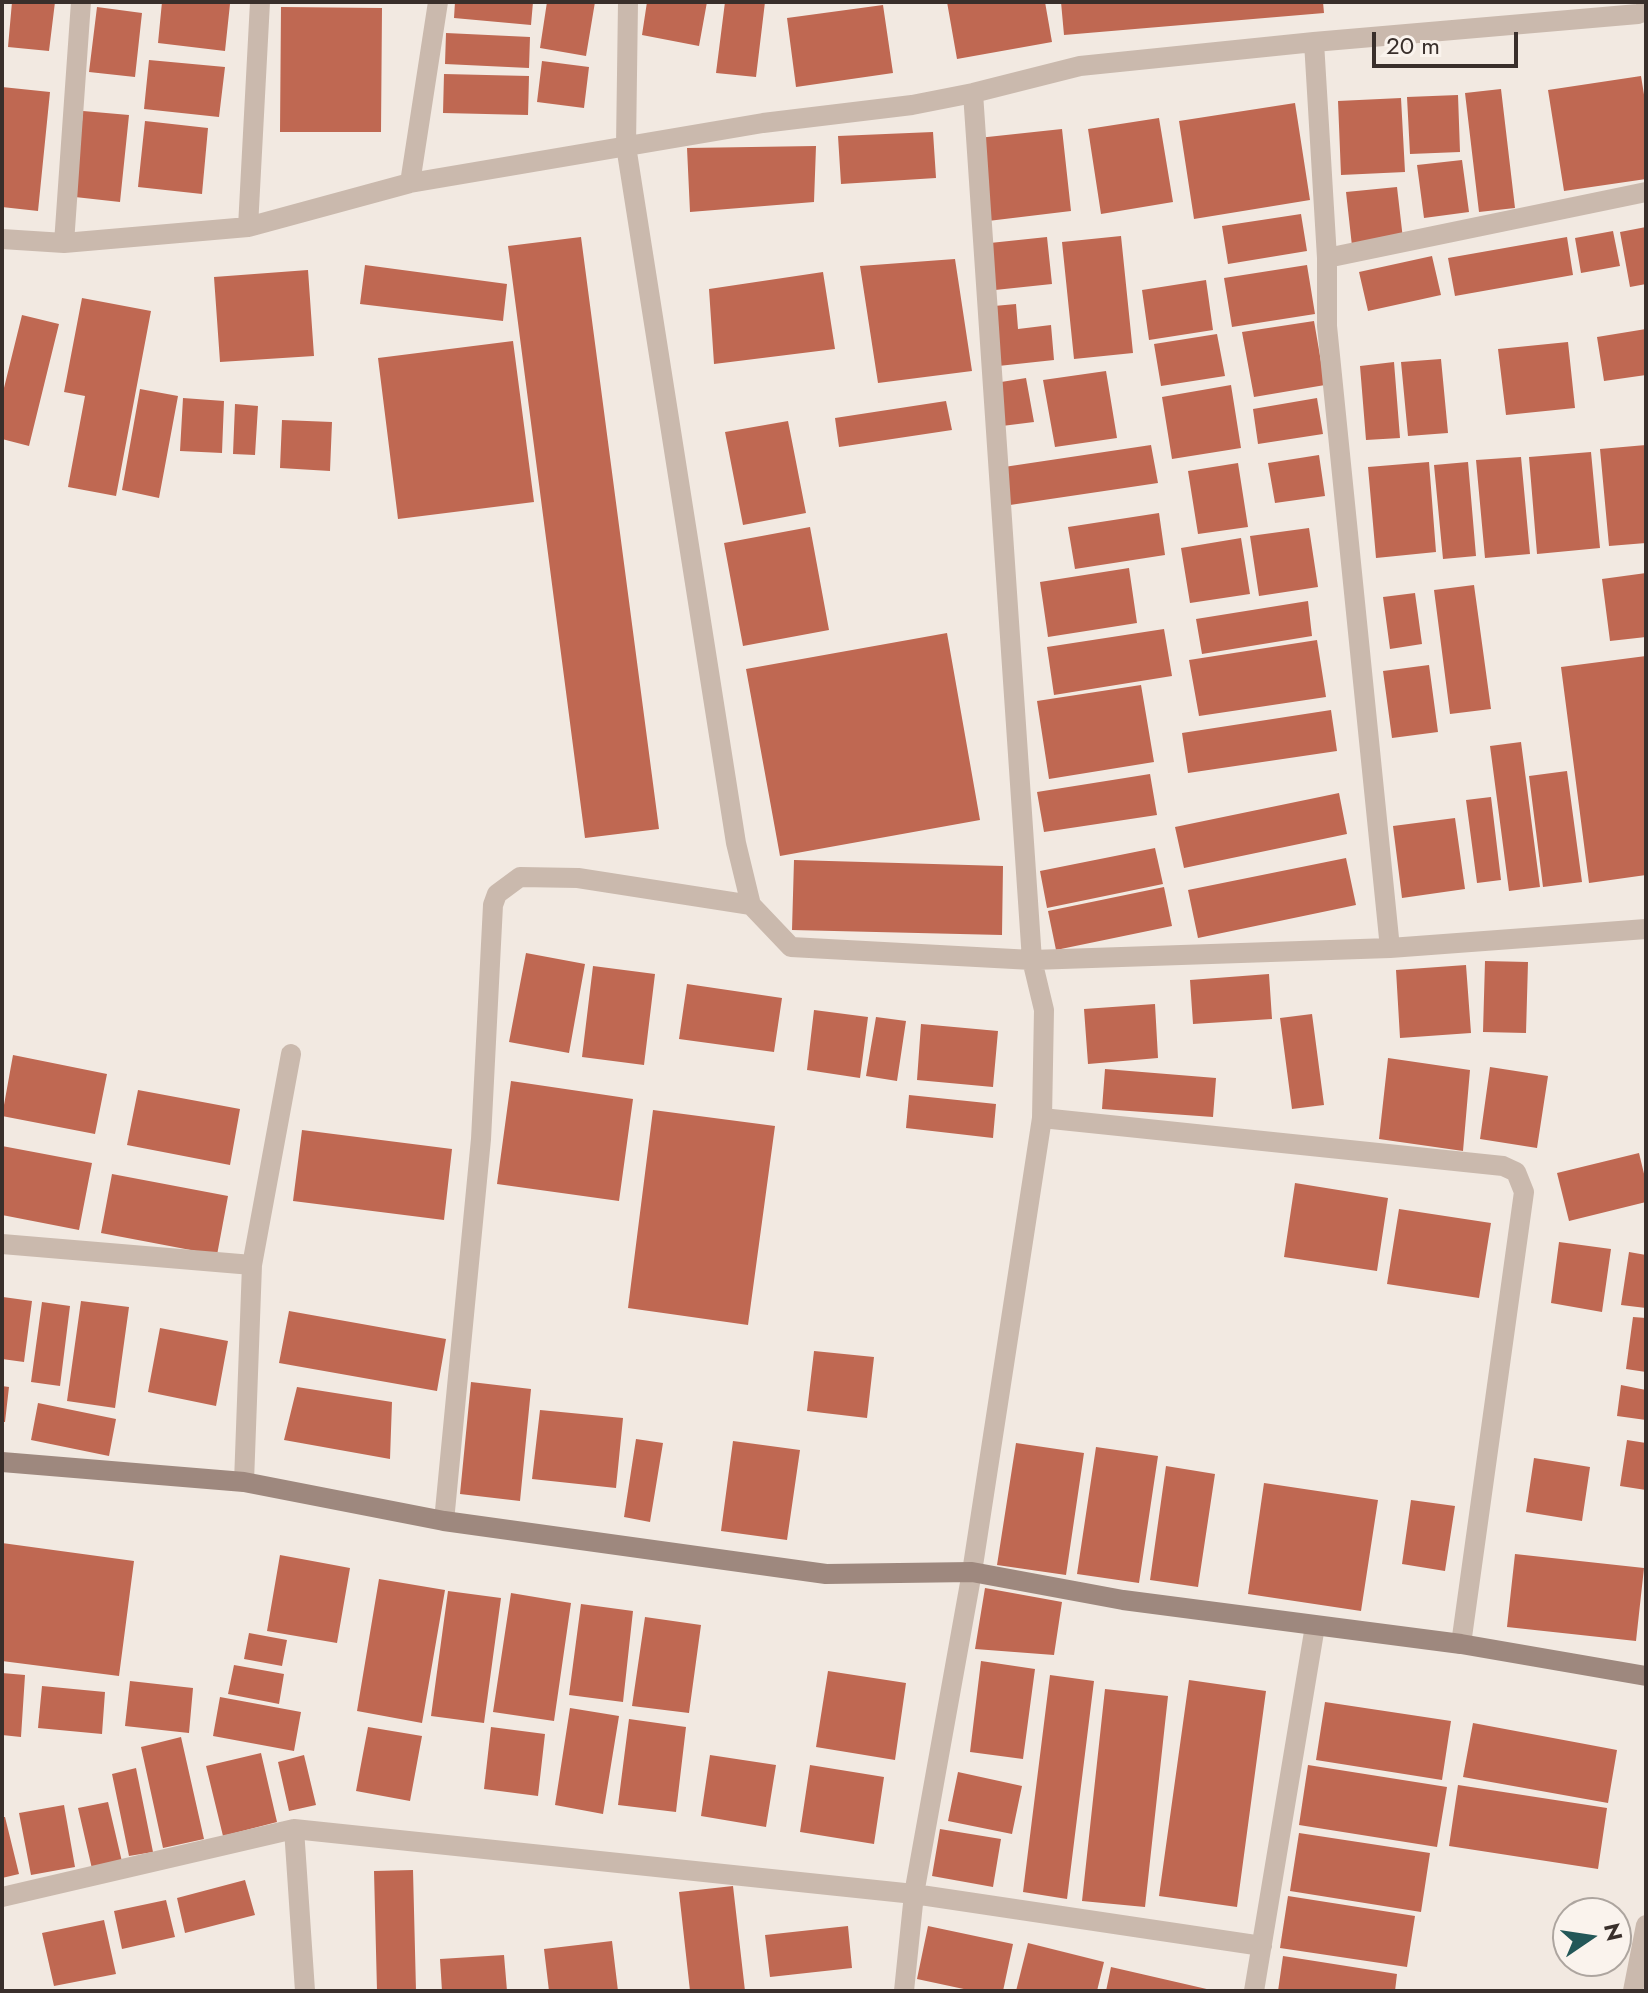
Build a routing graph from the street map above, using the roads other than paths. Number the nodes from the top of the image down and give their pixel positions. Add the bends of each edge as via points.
1 (81, 2) edge
2 (260, 2) edge
3 (438, 2) edge
4 (628, 2) edge
5 (1646, 11) edge
6 (1314, 42) junction
7 (973, 93) junction
8 (626, 146) junction
9 (410, 183) junction
10 (1646, 192) edge
11 (248, 227) junction
12 (2, 239) edge
13 (64, 243) junction
14 (1327, 258) junction
15 (751, 905) junction
16 (1646, 929) edge
17 (1390, 948) junction
18 (1032, 960) junction
19 (291, 1054) dead end
20 (1042, 1118) junction
21 (2, 1244) edge
22 (252, 1265) junction
23 (2, 1462) edge
24 (244, 1482) junction
25 (444, 1521) junction
26 (972, 1572) junction
27 (1315, 1626) junction
28 (1461, 1644) junction
29 (1646, 1676) edge
30 (294, 1829) junction
31 (914, 1894) junction
32 (2, 1897) edge
33 (1646, 1925) edge
34 (1262, 1946) junction
35 (305, 1991) edge
36 (904, 1991) edge
37 (1254, 1991) edge
38 (1633, 1991) edge

1 - 13 street
2 - 11 street
3 - 9 street
4 - 8 street
5 - 6 street
6 - 7 street via 1080,66
6 - 14 street
7 - 8 street
7 - 18 street
8 - 9 street
8 - 15 street via 736,843
9 - 11 street
10 - 14 street
11 - 13 street
12 - 13 street
14 - 17 street via 1327,326
15 - 18 street via 791,947
15 - 25 street via 578,878 520,877 497,894 481,1139
16 - 17 street
17 - 18 street
18 - 20 street via 1044,1010
19 - 22 street
20 - 26 street
20 - 28 street via 1503,1166 1516,1172 1524,1192
21 - 22 street
22 - 24 street
23 - 24 street
24 - 25 street
25 - 26 street via 826,1574
26 - 27 street via 1123,1600
26 - 31 street
27 - 28 street
27 - 34 street
28 - 29 street
30 - 31 street
30 - 32 street
30 - 35 street
31 - 34 street
31 - 36 street
33 - 38 street
34 - 37 street

